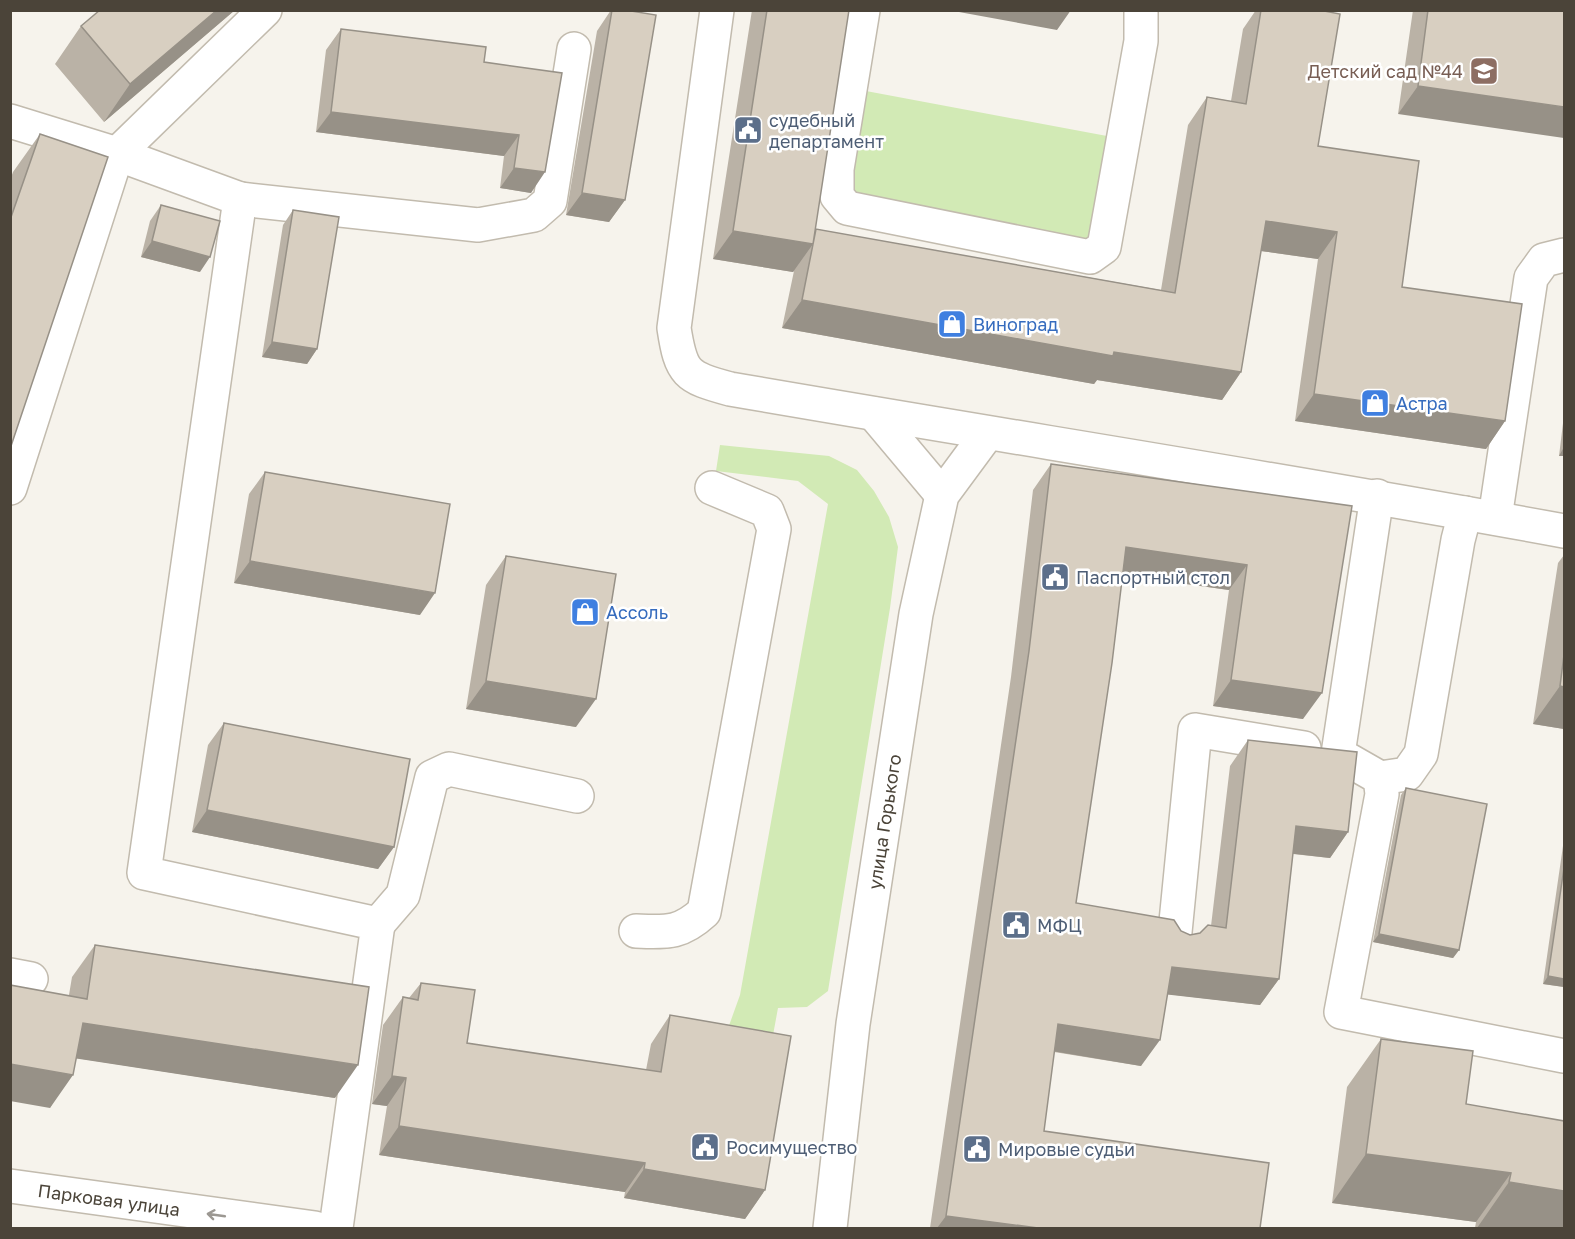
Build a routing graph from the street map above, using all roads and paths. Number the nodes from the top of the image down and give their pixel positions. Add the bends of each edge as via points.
1 (265, 10) edge
2 (717, 10) edge
3 (863, 10) edge
4 (1141, 10) edge
5 (574, 49) dead end
6 (10, 122) edge
7 (117, 154) junction
8 (240, 199) junction
9 (1564, 255) edge
10 (874, 414) junction
11 (987, 434) junction
12 (10, 488) edge
13 (712, 488) dead end
14 (942, 495) junction
15 (1377, 496) junction
16 (1480, 516) junction
17 (1564, 531) edge
18 (1338, 754) junction
19 (1380, 778) junction
20 (577, 796) dead end
21 (378, 924) junction
22 (636, 931) dead end
23 (1174, 942) edge
24 (1564, 1056) edge
25 (10, 1186) edge
26 (315, 1228) edge
27 (336, 1228) edge
28 (830, 1228) edge

1 - 7 street
2 - 10 street via 676,299 674,328 679,361 697,380
3 - 4 street via 837,169 837,196 847,208 1090,257 1104,247 1141,41
5 - 8 street via 550,201 534,215 478,225
6 - 7 street
7 - 8 street
7 - 12 street
8 - 21 street via 144,873
9 - 16 street via 1544,260 1531,278
10 - 11 street
10 - 14 street
11 - 14 street, улица Горького
11 - 15 street
13 - 22 street via 767,511 774,529 704,912 688,927 670,932
14 - 28 street, улица Горького via 916,614 853,1024
15 - 16 street
15 - 18 street
16 - 17 street
16 - 19 street via 1458,540 1421,754 1407,774
18 - 19 street
18 - 23 street via 1195,730
19 - 24 street via 1382,794 1341,1012
20 - 21 street via 449,769 432,777 403,895
21 - 27 street
26 -> 25 street, Парковая улица

